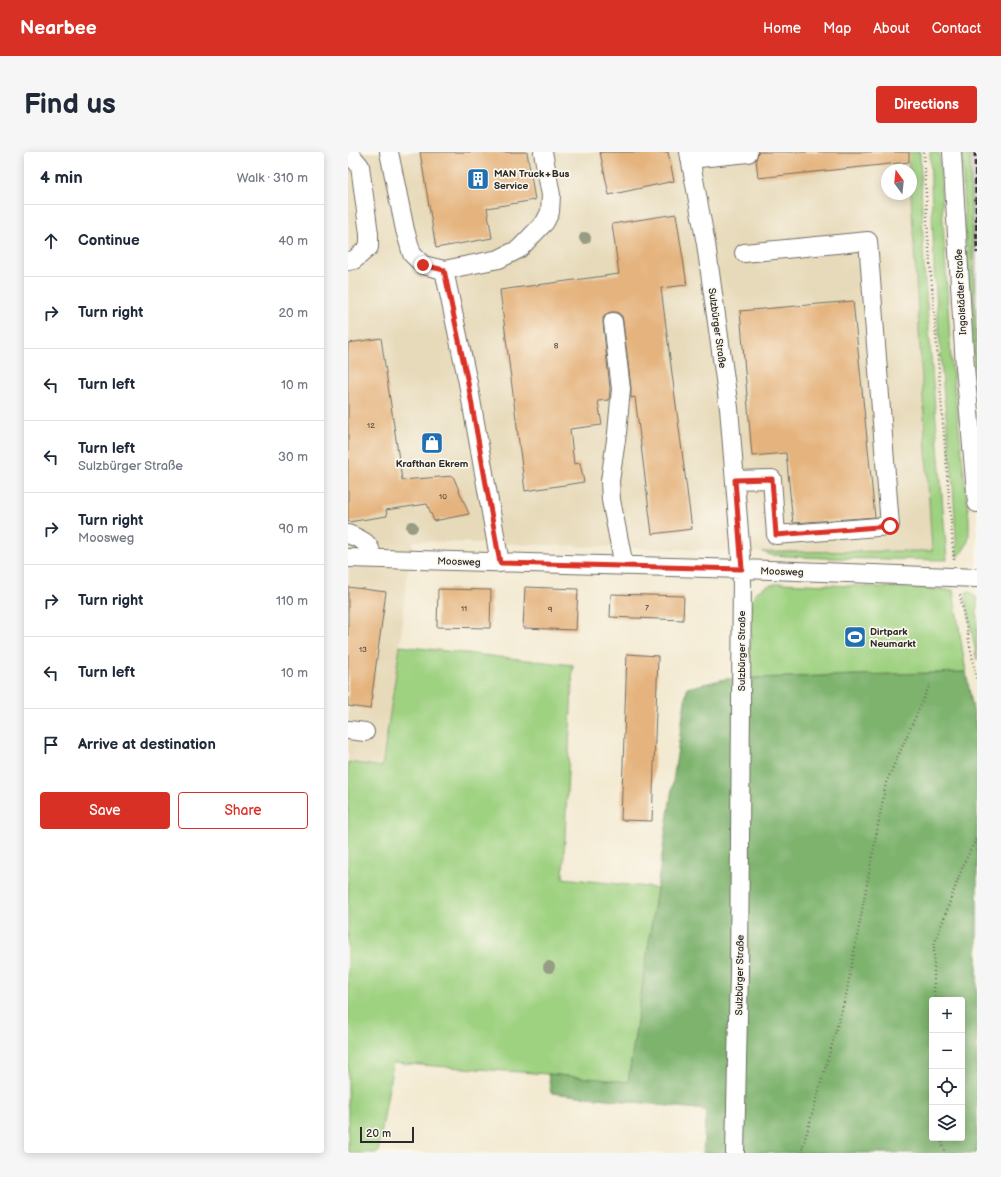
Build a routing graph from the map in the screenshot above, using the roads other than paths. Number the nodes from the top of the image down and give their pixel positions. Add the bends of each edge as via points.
1 (389, 152) edge
2 (543, 152) edge
3 (748, 152) edge
4 (952, 152) edge
5 (348, 154) edge
6 (690, 155) edge
7 (744, 253) dead end
8 (348, 261) edge
9 (444, 270) junction
10 (613, 322) dead end
11 (735, 480) junction
12 (977, 503) edge
13 (348, 534) edge
14 (348, 558) edge
15 (372, 558) junction
16 (500, 563) junction
17 (624, 566) junction
18 (742, 569) junction
19 (977, 578) edge
20 (735, 1153) edge

1 - 9 street via 412,254 423,265
2 - 9 street via 551,196 550,212 545,222 519,249 499,259
3 - 6 street
4 - 12 street, Ingolstädter Straße via 963,344
5 - 8 street via 360,166 369,247 354,260
6 - 11 street, Sulzbürger Straße via 716,310 729,408
7 - 11 street via 868,241 890,526 776,535 772,479
9 - 16 street via 468,383
10 - 17 street via 621,389 610,481 611,500
11 - 18 street, Sulzbürger Straße
13 - 15 street via 369,546
14 - 15 street, Moosweg
15 - 16 street, Moosweg
16 - 17 street, Moosweg
17 - 18 street, Moosweg
18 - 19 street, Moosweg
18 - 20 street, Sulzbürger Straße

